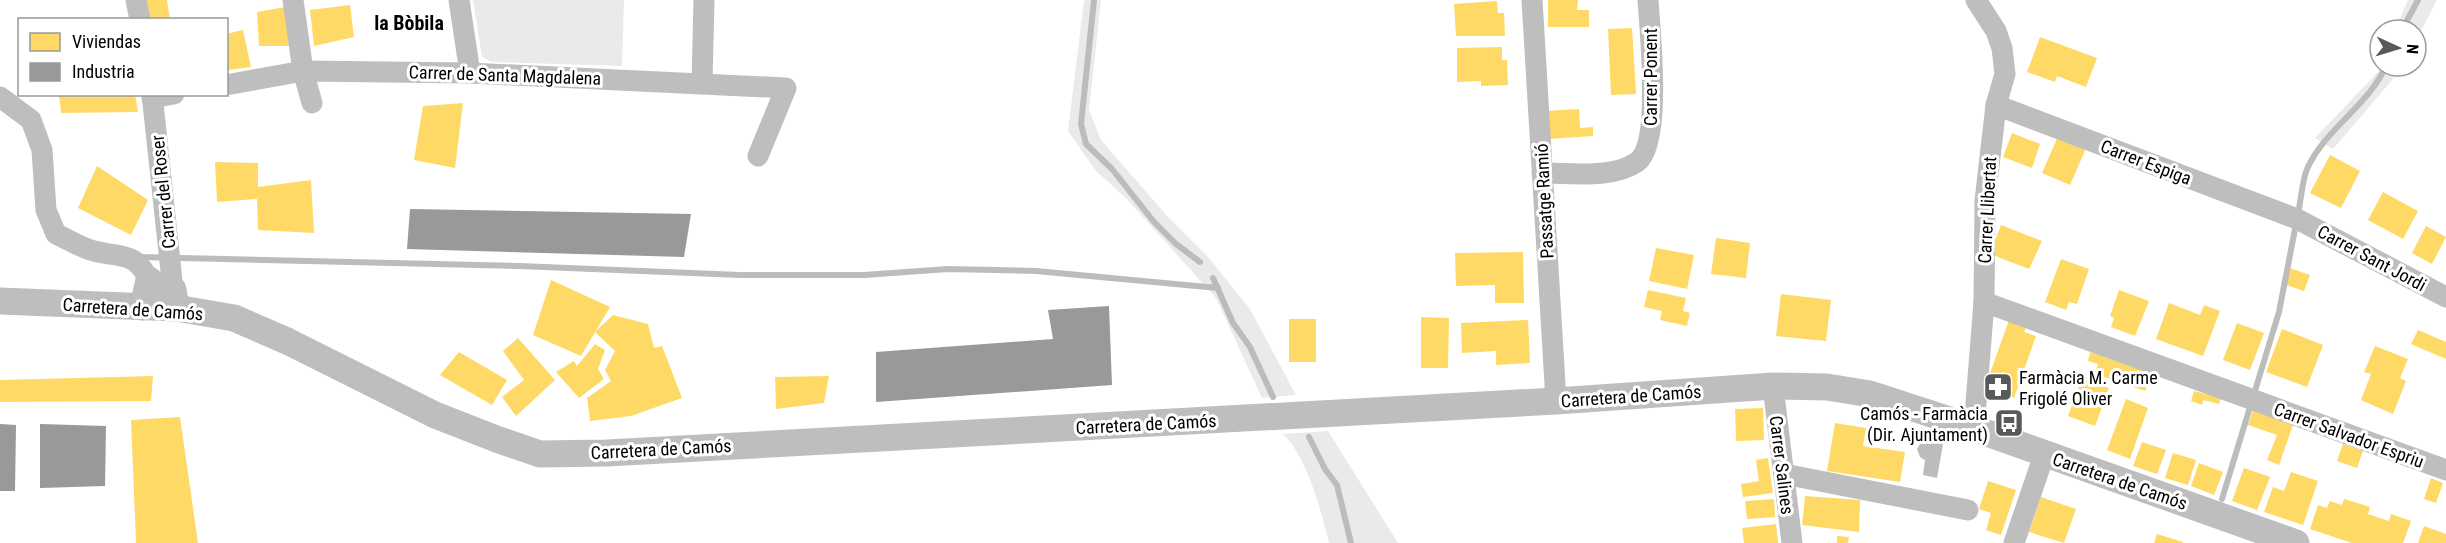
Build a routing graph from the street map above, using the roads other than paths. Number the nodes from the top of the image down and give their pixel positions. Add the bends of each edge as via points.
1 (136, 0) edge
2 (293, 0) edge
3 (459, 0) edge
4 (704, 0) edge
5 (1532, 0) edge
6 (1648, 0) edge
7 (1976, 0) edge
8 (140, 18) edge
9 (303, 71) junction
10 (470, 72) junction
11 (702, 83) junction
12 (228, 85) edge
13 (152, 96) edge
14 (0, 98) edge
15 (312, 103) dead end
16 (1995, 105) junction
17 (758, 156) dead end
18 (1542, 173) junction
19 (2297, 219) joint
20 (167, 290) junction
21 (2446, 297) edge
22 (0, 301) edge
23 (1983, 302) junction
24 (1773, 386) junction
25 (1556, 401) junction
26 (1974, 428) junction
27 (2044, 455) junction
28 (2446, 470) edge
29 (1784, 474) junction
30 (1968, 510) dead end
31 (2233, 532) edge
32 (1792, 543) edge
33 (2014, 543) edge
34 (2296, 543) edge

1 - 8 street
2 - 9 street
3 - 10 street
4 - 11 street
5 - 18 street, Passatge Ramió
6 - 18 street, Carrer Ponent via 1653,115 1649,142 1640,161 1603,172
7 - 16 street, Carrer Llibertat via 2002,48 2005,75
9 - 10 street, Carrer de Santa Magdalena
9 - 12 street, Carrer de Santa Magdalena
9 - 15 street
10 - 11 street, Carrer de Santa Magdalena
11 - 17 street, Carrer de Santa Magdalena via 786,88
13 - 20 street, Carrer del Roser via 169,250
14 - 20 street via 31,120 42,150 46,210 56,234 92,251 129,257
16 - 19 street, Carrer Espiga
16 - 23 street, Carrer Llibertat via 1985,201
18 - 25 street, Passatge Ramió
19 - 21 street, Carrer Sant Jordi
20 - 22 street, Carretera de Camós via 143,307
20 - 25 street, Carretera de Camós via 287,341 435,415 540,454
23 - 26 street, Carrer Llibertat
23 - 28 street, Carrer Salvador Espriu
24 - 25 street, Carretera de Camós
24 - 26 street, Carretera de Camós via 1827,387 1870,394
24 - 29 street, Carrer Salines
26 - 27 street, Carretera de Camós
27 - 31 street, Carretera de Camós
27 - 33 street
29 - 30 street
29 - 32 street, Carrer Salines
31 - 34 street, Carretera de Camós

